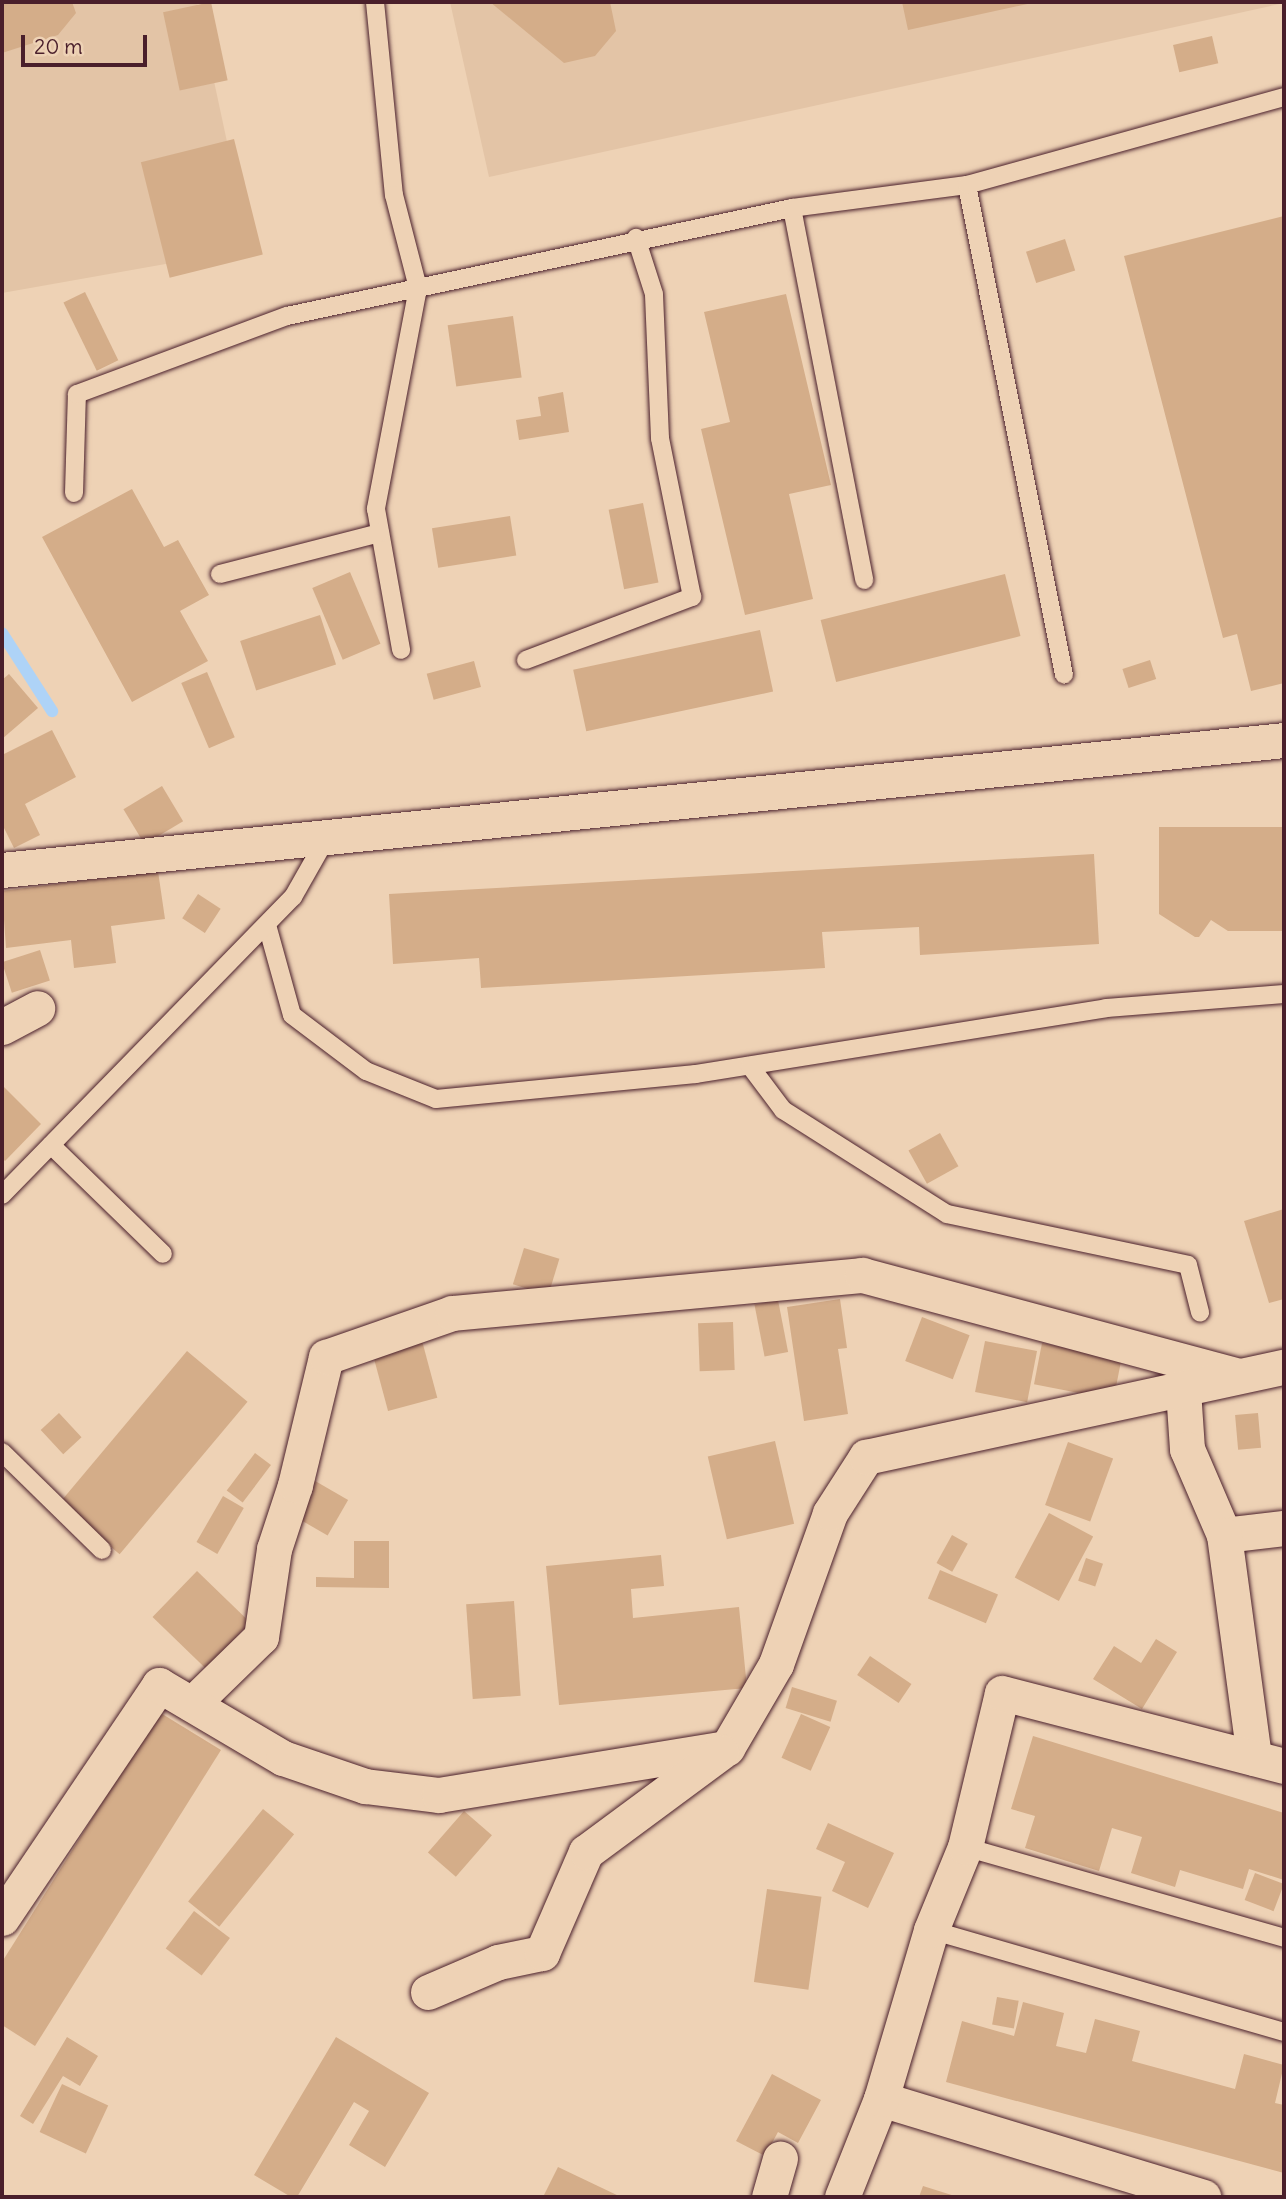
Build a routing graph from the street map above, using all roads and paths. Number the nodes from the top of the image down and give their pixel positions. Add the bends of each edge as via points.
1 (375, 2) edge
2 (1284, 97) edge
3 (967, 185) junction
4 (792, 208) junction
5 (636, 238) junction
6 (418, 288) junction
7 (74, 493) dead end
8 (380, 533) junction
9 (220, 573) dead end
10 (864, 580) dead end
11 (401, 650) dead end
12 (526, 660) dead end
13 (1064, 674) dead end
14 (1284, 740) edge
15 (326, 839) junction
16 (2, 870) edge
17 (267, 925) junction
18 (1284, 994) edge
19 (37, 1008) dead end
20 (2, 1027) edge
21 (750, 1066) junction
22 (51, 1145) junction
23 (2, 1195) edge
24 (163, 1254) dead end
25 (1200, 1312) dead end
26 (1284, 1367) edge
27 (1243, 1377) junction
28 (1183, 1390) junction
29 (2, 1452) edge
30 (1284, 1528) edge
31 (1224, 1535) junction
32 (102, 1550) dead end
33 (192, 1704) junction
34 (727, 1748) junction
35 (1269, 1762) edge
36 (965, 1847) junction
37 (2, 1918) edge
38 (931, 1930) junction
39 (1284, 1938) edge
40 (428, 1992) dead end
41 (1284, 2032) edge
42 (881, 2099) junction
43 (780, 2159) dead end
44 (769, 2197) edge
45 (842, 2197) edge
46 (1203, 2197) edge

1 - 6 lane via 394,195
2 - 3 lane
3 - 4 lane
3 - 13 lane
4 - 5 lane
4 - 10 lane
5 - 6 lane
5 - 12 lane via 654,293 660,438 692,597
6 - 7 lane via 287,316 77,394
6 - 8 lane via 376,509
8 - 9 lane
8 - 11 lane
14 - 15 street
15 - 16 street
15 - 17 lane via 293,897
17 - 21 lane via 292,1015 366,1071 436,1099
17 - 22 lane
18 - 21 lane via 1106,1008
19 - 20 street
21 - 25 lane via 783,1110 947,1214 1188,1265
22 - 23 lane
22 - 24 lane
26 - 27 street
27 - 28 street
27 - 33 street via 862,1275 452,1313 326,1357 295,1485 274,1549 261,1637
28 - 31 street via 1187,1448
28 - 34 street via 866,1457 830,1513 776,1664
29 - 32 lane
30 - 31 street
31 - 35 street
33 - 34 street via 283,1758 365,1786 439,1795
33 - 37 street via 159,1685
34 - 40 street via 586,1852 542,1953 498,1962
35 - 36 street via 1002,1693
36 - 38 street
36 - 39 lane
38 - 41 lane
38 - 42 street
42 - 45 street
42 - 46 street
43 - 44 street

